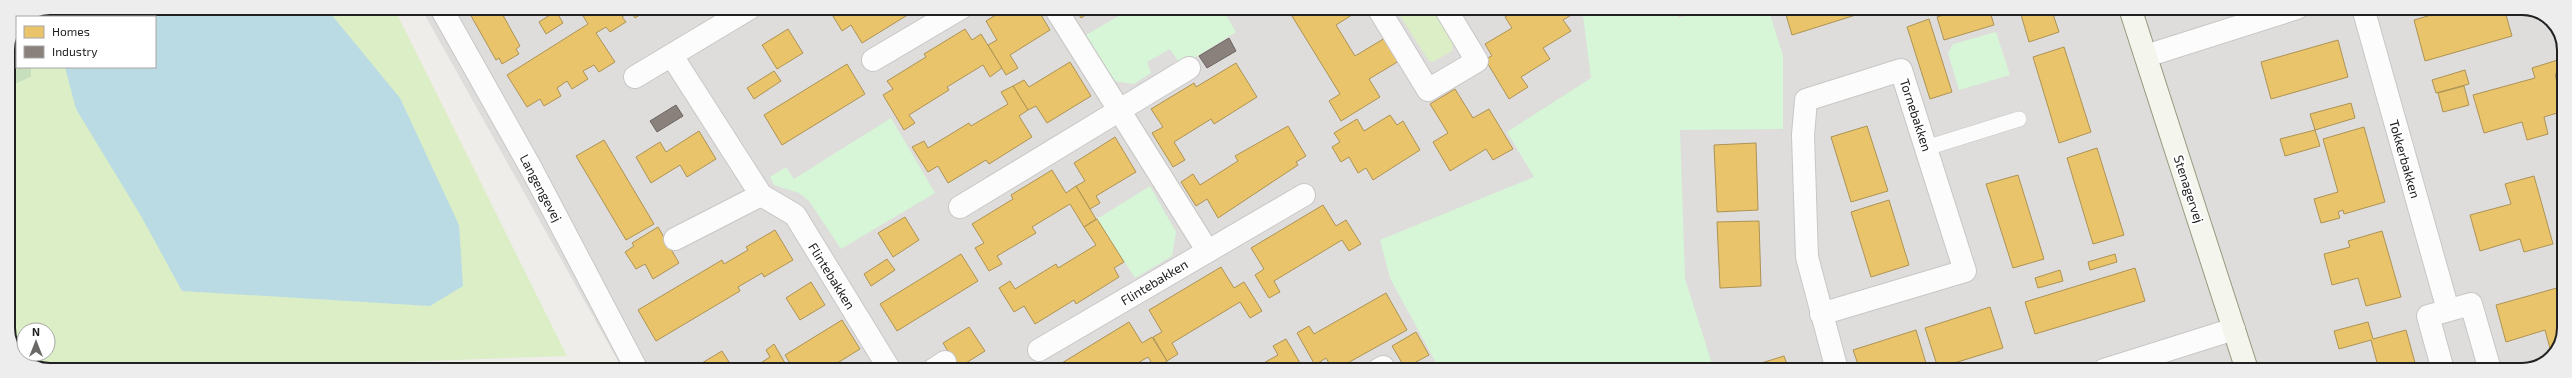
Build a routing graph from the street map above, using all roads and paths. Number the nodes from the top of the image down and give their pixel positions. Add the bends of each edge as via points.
1 (445, 15) edge
2 (739, 15) edge
3 (948, 15) edge
4 (1059, 15) edge
5 (1382, 15) edge
6 (1449, 15) edge
7 (2132, 15) edge
8 (2276, 15) edge
9 (2365, 15) edge
10 (672, 56) junction
11 (2146, 56) junction
12 (873, 60) dead end
13 (1189, 68) dead end
14 (635, 77) dead end
15 (1120, 111) junction
16 (2019, 119) dead end
17 (1926, 148) junction
18 (761, 195) junction
19 (1304, 195) dead end
20 (960, 207) dead end
21 (676, 239) dead end
22 (1207, 250) junction
23 (2448, 310) junction
24 (1821, 314) junction
25 (2234, 329) junction
26 (1039, 350) dead end
27 (633, 363) edge
28 (886, 363) edge
29 (1835, 363) edge
30 (2126, 363) edge
31 (2245, 363) edge
32 (2441, 363) edge
33 (2488, 363) edge

1 - 27 street, Langengevej via 532,170
2 - 10 street
3 - 12 street
4 - 15 street
5 - 6 street via 1428,90 1477,61
7 - 11 street, Stenagervej
8 - 11 street
9 - 23 street, Tokkerbakken
10 - 14 street
10 - 18 street, Flintebakken
11 - 25 street, Stenagervej
13 - 15 street
15 - 20 street
15 - 22 street
16 - 17 lane
17 - 24 street, Tornebakken via 1965,271
17 - 24 street, Tornebakken via 1902,70 1806,100 1803,135 1807,257
18 - 21 street
18 - 28 street, Flintebakken via 795,215
19 - 22 street, Flintebakken
22 - 26 street, Flintebakken
23 - 32 street via 2428,316
23 - 33 street via 2471,304
24 - 29 street, Tornebakken
25 - 30 street
25 - 31 street, Stenagervej

